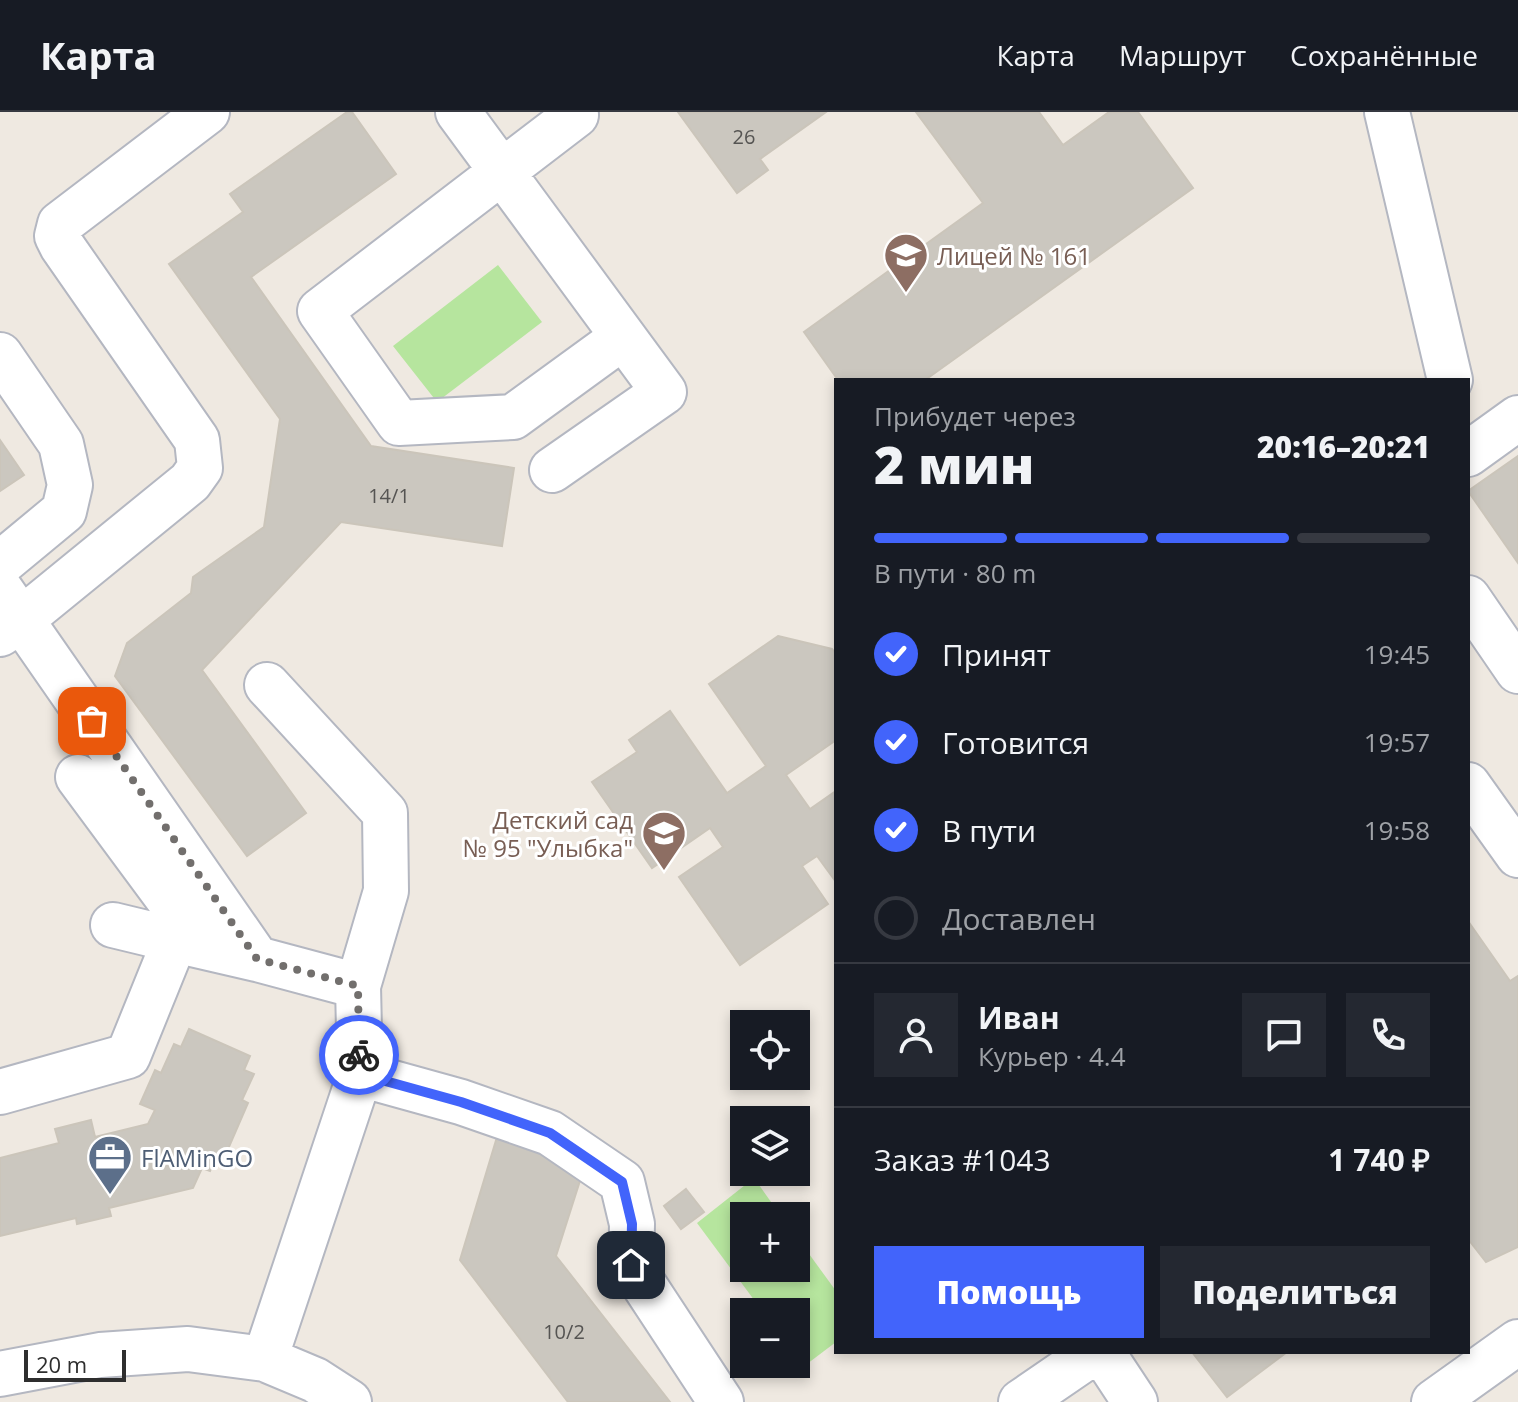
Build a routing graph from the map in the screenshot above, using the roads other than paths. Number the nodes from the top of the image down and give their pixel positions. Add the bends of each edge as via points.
1 (207, 112) edge
2 (458, 112) edge
3 (1387, 112) edge
4 (576, 115) dead end
5 (503, 170) junction
6 (623, 337) junction
7 (0, 355) edge
8 (1450, 378) edge
9 (1518, 418) edge
10 (1470, 453) edge
11 (552, 470) dead end
12 (0, 564) edge
13 (1470, 601) edge
14 (7, 614) edge
15 (1518, 671) edge
16 (267, 685) dead end
17 (78, 777) dead end
18 (1470, 788) edge
19 (1518, 855) edge
20 (113, 925) dead end
21 (175, 940) junction
22 (244, 942) junction
23 (358, 986) junction
24 (360, 1074) junction
25 (0, 1092) edge
26 (1518, 1342) edge
27 (1091, 1354) edge
28 (1103, 1354) edge
29 (265, 1359) junction
30 (0, 1374) edge
31 (349, 1402) edge
32 (721, 1402) edge
33 (1021, 1402) edge
34 (1135, 1402) edge
35 (1434, 1402) edge

1 - 14 street via 60,224 57,236 197,440 200,468 190,482
2 - 5 street
3 - 8 street
4 - 5 street
5 - 6 street
5 - 6 street via 320,311 399,423 513,417
6 - 11 street via 664,392
7 - 12 street via 61,444 70,485 64,511
9 - 10 street
13 - 15 street
14 - 22 street
16 - 23 street via 385,813 386,891
17 - 22 street via 169,900
18 - 19 street
20 - 21 street
21 - 22 street
21 - 25 street via 128,1056
22 - 23 street
23 - 24 street
24 - 29 street
24 - 32 street via 550,1133 622,1182 632,1224 631,1265
26 - 35 street
27 - 33 street
28 - 34 street
29 - 30 street via 188,1349 100,1355
29 - 31 street via 315,1380

